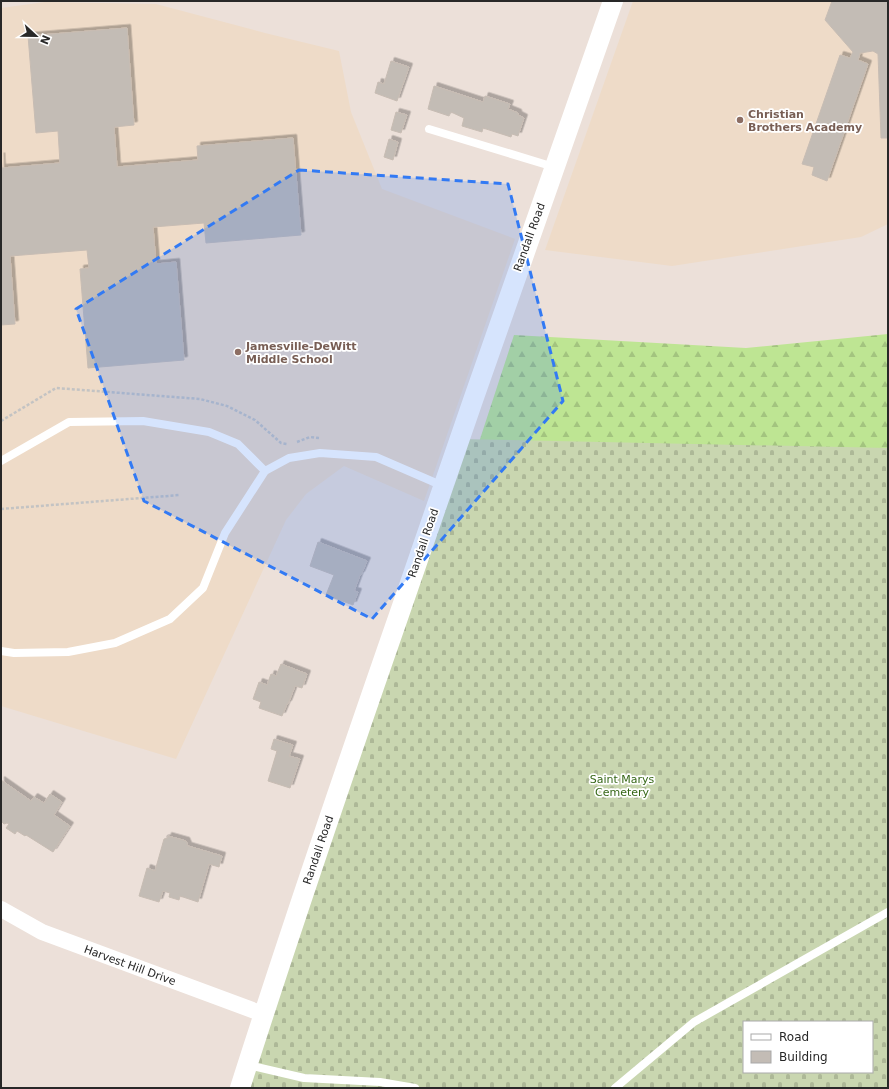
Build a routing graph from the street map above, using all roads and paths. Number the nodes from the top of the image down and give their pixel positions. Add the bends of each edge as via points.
1 (613, 1) edge
2 (429, 129) dead end
3 (554, 168) junction
4 (1, 421) edge
5 (324, 439) dead end
6 (1, 461) edge
7 (265, 471) junction
8 (443, 486) junction
9 (180, 495) dead end
10 (1, 509) edge
11 (1, 651) edge
12 (1, 908) edge
13 (888, 912) edge
14 (263, 1014) junction
15 (247, 1065) junction
16 (240, 1088) edge
17 (415, 1088) edge
18 (615, 1088) edge

1 - 3 street, Randall Road
2 - 3 lane
3 - 8 street, Randall Road
4 - 5 path via 56,388 200,399 227,406 255,420 281,443 291,444 310,437
6 - 7 lane via 69,422 143,421 209,432 238,444
7 - 8 lane via 289,458 320,453 376,457
7 - 11 lane via 225,533 203,588 170,619 107,645 68,652
8 - 14 street, Randall Road
9 - 10 path
12 - 14 street, Harvest Hill Drive via 42,932
13 - 18 lane via 694,1022
14 - 15 street, Randall Road
15 - 16 street, Randall Road
15 - 17 lane via 304,1078 380,1082

